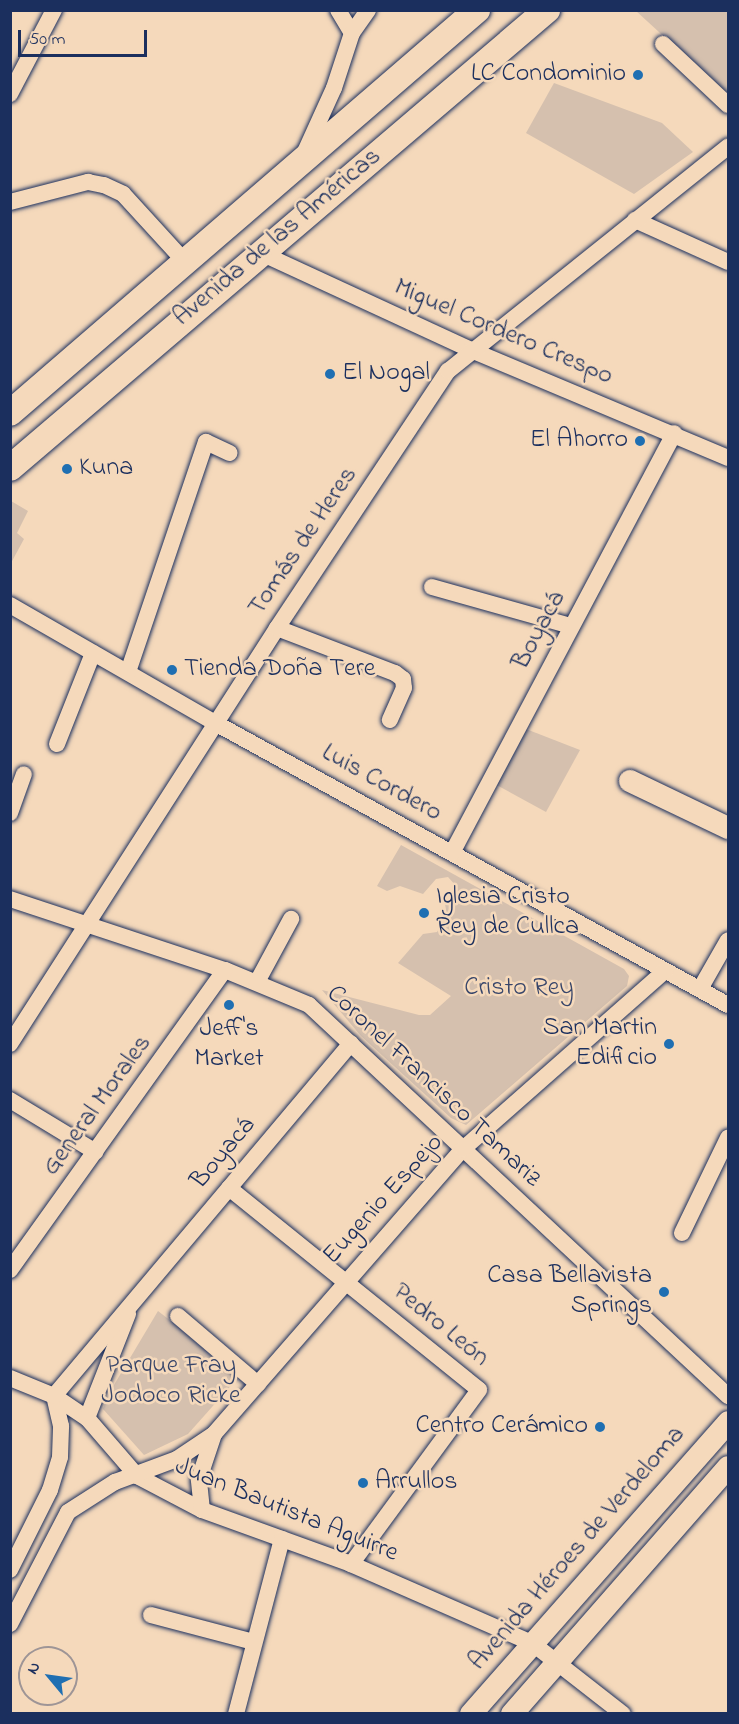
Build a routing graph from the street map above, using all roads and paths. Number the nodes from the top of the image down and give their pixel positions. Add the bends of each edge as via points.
1 (54, 10) edge
2 (338, 10) edge
3 (368, 10) edge
4 (477, 10) edge
5 (547, 10) edge
6 (352, 33) junction
7 (663, 44) dead end
8 (10, 94) edge
9 (729, 105) edge
10 (729, 147) edge
11 (298, 166) junction
12 (10, 202) edge
13 (635, 220) junction
14 (259, 252) junction
15 (185, 262) junction
16 (729, 262) edge
17 (471, 350) junction
18 (10, 413) edge
19 (674, 433) junction
20 (230, 453) dead end
21 (729, 458) edge
22 (10, 468) edge
23 (432, 587) dead end
24 (10, 605) edge
25 (571, 627) junction
26 (277, 628) junction
27 (93, 653) junction
28 (128, 672) junction
29 (390, 720) dead end
30 (217, 724) junction
31 (57, 744) dead end
32 (24, 774) dead end
33 (630, 781) dead end
34 (10, 813) edge
35 (729, 828) edge
36 (452, 853) junction
37 (10, 899) edge
38 (291, 919) dead end
39 (89, 924) junction
40 (729, 940) edge
41 (225, 970) junction
42 (664, 971) junction
43 (257, 982) junction
44 (700, 989) junction
45 (729, 1005) edge
46 (351, 1043) junction
47 (10, 1044) edge
48 (10, 1100) edge
49 (729, 1138) edge
50 (463, 1149) junction
51 (96, 1152) junction
52 (229, 1188) junction
53 (682, 1233) dead end
54 (10, 1270) edge
55 (344, 1282) junction
56 (135, 1297) junction
57 (178, 1316) dead end
58 (10, 1378) edge
59 (258, 1384) junction
60 (54, 1396) junction
61 (729, 1396) edge
62 (87, 1418) junction
63 (729, 1422) edge
64 (214, 1434) junction
65 (729, 1467) edge
66 (136, 1476) junction
67 (202, 1510) junction
68 (282, 1539) junction
69 (351, 1564) junction
70 (10, 1570) edge
71 (151, 1615) dead end
72 (10, 1624) edge
73 (254, 1642) junction
74 (532, 1643) junction
75 (557, 1662) junction
76 (236, 1713) edge
77 (471, 1713) edge
78 (512, 1713) edge
79 (623, 1713) edge

1 - 8 street
2 - 6 street
3 - 6 street
4 - 11 main road, Avenida de las Américas
5 - 14 main road, Avenida de las Américas
6 - 11 street via 320,123
7 - 9 street
10 - 13 street, Tomás de Heres
11 - 15 main road, Avenida de las Américas
12 - 15 street via 88,183 104,185 123,194
13 - 16 street
13 - 17 street, Tomás de Heres
14 - 17 street, Miguel Cordero Crespo
14 - 22 main road, Avenida de las Américas
15 - 18 main road, Avenida de las Américas
17 - 19 street, Miguel Cordero Crespo
17 - 26 street, Tomás de Heres via 448,371
19 - 21 street, Miguel Cordero Crespo
19 - 25 street, Boyacá
20 - 28 street via 206,442
23 - 25 street
24 - 27 street, Luis Cordero
25 - 36 street, Boyacá
26 - 29 street via 395,673 404,688
26 - 30 street, Tomás de Heres
27 - 28 street, Luis Cordero
27 - 31 street
28 - 30 street, Luis Cordero
30 - 36 street, Luis Cordero
30 - 39 street, Tomás de Heres
32 - 34 street
33 - 35 main road
36 - 42 street, Luis Cordero
37 - 39 street, Coronel Francisco Tamariz
38 - 43 street
39 - 41 street, Coronel Francisco Tamariz
39 - 47 street, Tomás de Heres
40 - 44 street
41 - 43 street, Coronel Francisco Tamariz
41 - 51 street, General Morales
42 - 44 street, Luis Cordero
42 - 50 street, Eugenio Espejo
43 - 46 street, Coronel Francisco Tamariz via 309,1005
44 - 45 street, Luis Cordero
46 - 50 street, Coronel Francisco Tamariz
46 - 52 street, Boyacá
48 - 51 street
49 - 53 street
50 - 55 street, Eugenio Espejo
50 - 61 street, Coronel Francisco Tamariz
51 - 54 street, General Morales
52 - 55 street, Pedro León
52 - 56 street, Boyacá
55 - 59 street, Eugenio Espejo
55 - 69 street, Pedro León via 479,1390
56 - 60 street, Boyacá
56 - 62 street, Boyacá
57 - 59 street
58 - 60 street, Juan Bautista Aguirre
59 - 64 street, Eugenio Espejo
60 - 62 street, Juan Bautista Aguirre
60 - 70 street via 61,1426 60,1457 50,1490
62 - 66 street, Juan Bautista Aguirre
63 - 74 main road, Avenida Héroes de Verdeloma
64 - 66 street, Eugenio Espejo via 177,1460
64 - 67 street, Eugenio Espejo via 199,1479
65 - 75 main road
66 - 67 street, Juan Bautista Aguirre
66 - 72 street, Eugenio Espejo via 115,1482 68,1512
67 - 68 street, Juan Bautista Aguirre
68 - 69 street, Juan Bautista Aguirre
68 - 73 street
69 - 74 street, Juan Bautista Aguirre
71 - 73 street
73 - 76 street
74 - 75 street, Juan Bautista Aguirre
74 - 77 main road, Avenida Héroes de Verdeloma
75 - 78 main road
75 - 79 street, Juan Bautista Aguirre

